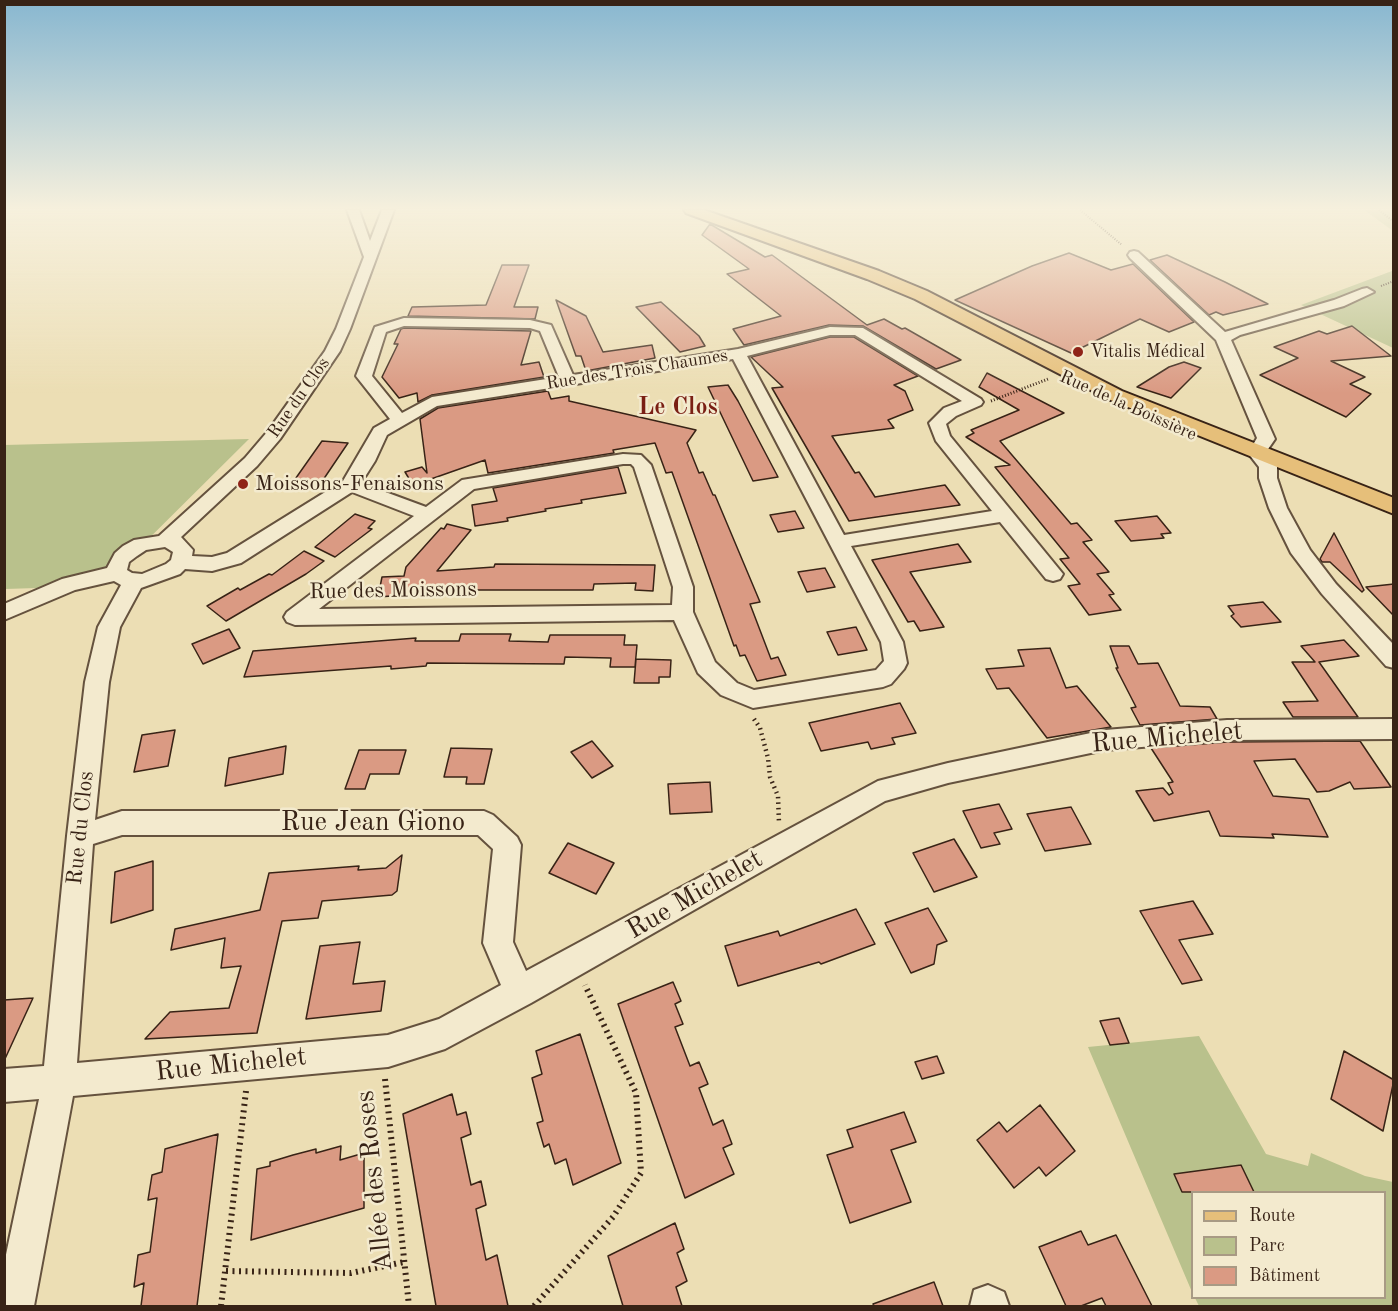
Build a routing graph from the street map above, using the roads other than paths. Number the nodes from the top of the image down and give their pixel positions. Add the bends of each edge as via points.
1 (365, 271) edge
2 (862, 271) edge
3 (1151, 271) edge
4 (1367, 292) dead end
5 (1223, 338) junction
6 (738, 354) junction
7 (568, 381) junction
8 (399, 420) junction
9 (1263, 460) junction
10 (350, 485) junction
11 (1394, 507) edge
12 (1394, 513) edge
13 (428, 515) junction
14 (1005, 515) junction
15 (165, 541) junction
16 (839, 542) junction
17 (180, 562) junction
18 (1053, 574) dead end
19 (126, 577) junction
20 (682, 612) junction
21 (4, 613) edge
22 (1394, 660) edge
23 (1394, 729) edge
24 (80, 836) junction
25 (520, 992) junction
26 (59, 1082) junction
27 (4, 1086) edge
28 (15, 1306) edge

1 - 15 street, Rue du Clos via 339,337 274,435 251,462
2 - 9 main road, Rue de la Boissière via 1084,389
3 - 5 street
4 - 5 street via 1330,308
5 - 9 street via 1266,439 1259,446
6 - 7 street, Rue des Trois Chaumes
6 - 14 street, Rue des Trois Chaumes via 830,331 858,331 975,402 950,412 937,423 942,437
6 - 16 street
7 - 8 street, Rue des Trois Chaumes via 432,402
7 - 8 street via 546,328 530,324 404,322 380,330 364,376
8 - 10 street, Rue des Trois Chaumes via 380,432
9 - 11 main road, Rue de la Boissière
9 - 12 main road, Rue de la Boissière
9 - 22 street via 1278,508 1301,553
10 - 13 street
10 - 17 street, Rue des Trois Chaumes via 234,558 212,564
13 - 20 street, Rue des Moissons via 468,484 635,459 642,465 683,587
13 - 20 street, Rue des Moissons via 295,616
14 - 16 street
14 - 18 street, Rue des Trois Chaumes
15 - 17 street via 174,542 183,550
15 - 19 street, Rue du Clos via 141,545 122,558 117,566
16 - 20 street, Rue des Moissons via 892,642 896,663 884,678 753,699 729,689 706,667
17 - 19 street via 165,574 144,581
19 - 21 street via 69,584
19 - 24 street, Rue du Clos via 109,627 97,682
23 - 25 street, Rue Michelet via 1227,730 1105,740 878,792
24 - 25 street, Rue Jean Giono via 122,823 484,824 507,845 498,943
24 - 26 street, Rue du Clos
25 - 26 street, Rue Michelet via 445,1033 388,1051
26 - 27 street, Rue Michelet
26 - 28 street, Rue du Clos

